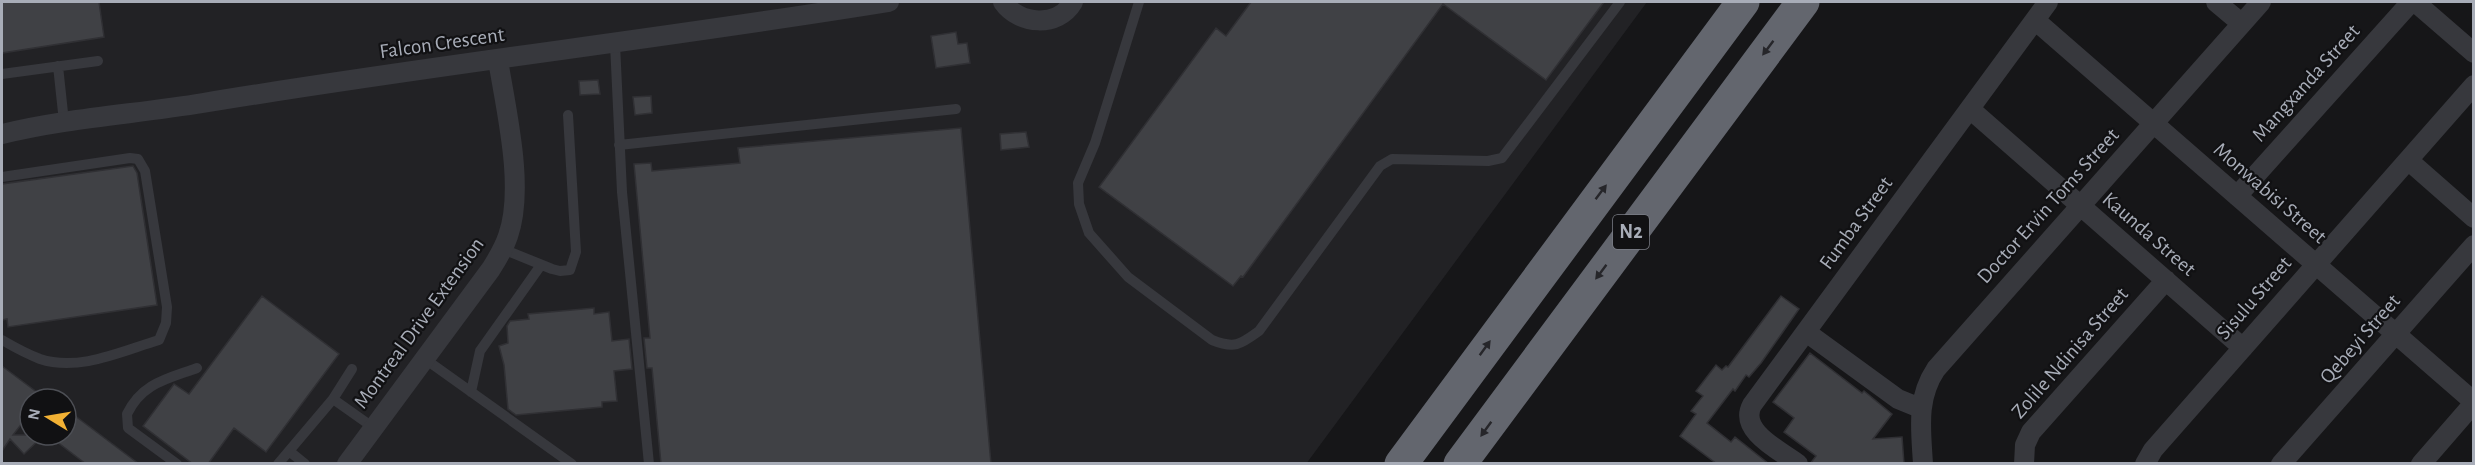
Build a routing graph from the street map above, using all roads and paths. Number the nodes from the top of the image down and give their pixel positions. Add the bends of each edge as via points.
1 (890, 2) edge
2 (1002, 2) edge
3 (1073, 2) edge
4 (1139, 2) edge
5 (1620, 2) edge
6 (1743, 2) edge
7 (1803, 2) edge
8 (2048, 2) edge
9 (2216, 2) edge
10 (2261, 2) edge
11 (2413, 2) edge
12 (2035, 20) junction
13 (2241, 23) junction
14 (615, 44) junction
15 (2474, 53) edge
16 (498, 60) junction
17 (98, 61) dead end
18 (58, 66) junction
19 (2, 74) edge
20 (2474, 86) edge
21 (956, 109) dead end
22 (1970, 109) junction
23 (568, 115) dead end
24 (64, 122) junction
25 (2154, 123) junction
26 (2, 134) edge
27 (619, 145) junction
28 (2408, 160) junction
29 (2, 177) edge
30 (2237, 196) junction
31 (2080, 205) junction
32 (2474, 218) edge
33 (2474, 245) edge
34 (503, 249) junction
35 (541, 265) junction
36 (2316, 265) junction
37 (2166, 280) junction
38 (1806, 332) junction
39 (2396, 334) junction
40 (2, 340) edge
41 (2243, 348) junction
42 (425, 359) junction
43 (197, 368) dead end
44 (352, 369) dead end
45 (471, 392) junction
46 (333, 399) junction
47 (2474, 403) edge
48 (1920, 408) junction
49 (374, 428) junction
50 (289, 451) junction
51 (177, 464) edge
52 (278, 464) edge
53 (305, 464) edge
54 (347, 464) edge
55 (572, 464) edge
56 (649, 464) edge
57 (1401, 464) edge
58 (1460, 464) edge
59 (1798, 464) edge
60 (1923, 464) edge
61 (2024, 464) edge
62 (2145, 464) edge
63 (2281, 464) edge
64 (2421, 464) edge

1 - 14 street, Falcon Crescent
2 - 3 street via 1018,16 1045,20 1059,15
4 - 5 lane via 1095,143 1078,183 1079,204 1089,233 1128,277 1212,340 1227,346 1243,343 1259,331 1380,166 1392,159 1503,158
57 -> 6 highway, N2
7 -> 58 highway, N2
8 - 12 street, Fumba Street
9 - 13 street
10 - 13 street, Doctor Ervin Toms Street
11 - 15 street
11 - 30 street, Mangxanda Street
12 - 22 street, Fumba Street
12 - 25 street, Monwabisi Street
13 - 25 street, Doctor Ervin Toms Street
14 - 16 street, Falcon Crescent
14 - 27 lane
16 - 24 street, Falcon Crescent
16 - 34 street, Montreal Drive Extension via 513,149 514,211
17 - 18 lane
18 - 19 lane
18 - 24 lane
20 - 28 street, Sisulu Street
21 - 27 lane
22 - 31 street, Kaunda Street
22 - 38 street, Fumba Street
23 - 35 lane via 576,252 570,270 565,272
24 - 26 street, Falcon Crescent
25 - 30 street, Monwabisi Street
25 - 31 street, Doctor Ervin Toms Street
27 - 56 lane
28 - 32 street
28 - 36 street, Sisulu Street
29 - 40 lane via 138,159 145,171 167,307 159,340 81,363 40,359
30 - 36 street, Monwabisi Street
31 - 37 street, Kaunda Street
31 - 48 street, Doctor Ervin Toms Street via 1936,369
33 - 39 street, Qebeyi Street
34 - 35 lane
34 - 42 street, Montreal Drive Extension
35 - 45 lane via 480,351
36 - 39 street, Monwabisi Street
36 - 41 street, Sisulu Street
37 - 41 street, Kaunda Street
37 - 61 street, Zolile Ndinisa Street via 2031,432 2025,445
38 - 48 street via 1898,399
38 - 59 street, Fumba Street via 1748,415 1753,429
39 - 47 street, Monwabisi Street
39 - 63 street, Qebeyi Street
41 - 62 street, Sisulu Street via 2152,450
42 - 45 lane
42 - 49 street, Montreal Drive Extension
43 - 51 lane via 142,391 127,414 128,428
44 - 46 lane
45 - 55 lane
46 - 49 lane
46 - 50 lane
47 - 64 street
48 - 60 street, Doctor Ervin Toms Street
49 - 54 street, Montreal Drive Extension
50 - 52 lane
50 - 53 lane

